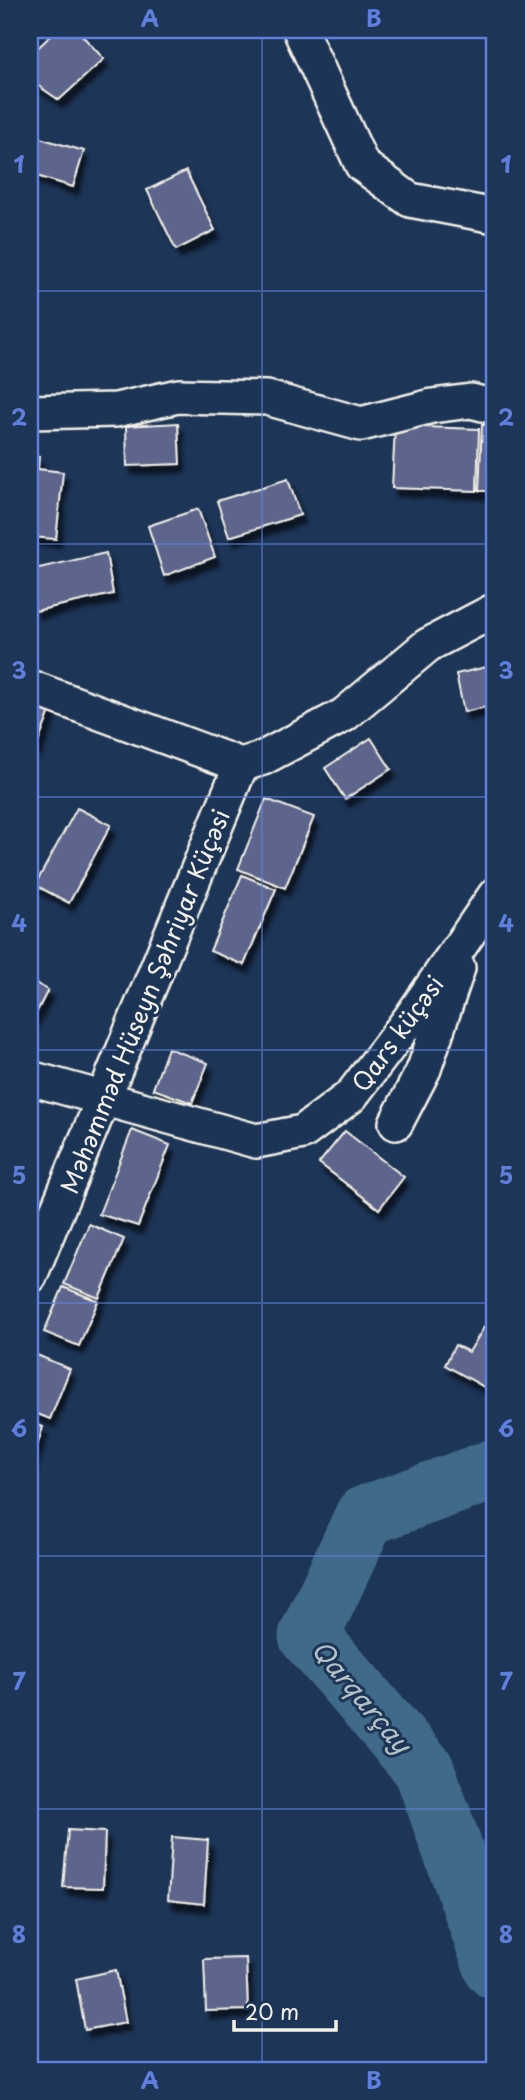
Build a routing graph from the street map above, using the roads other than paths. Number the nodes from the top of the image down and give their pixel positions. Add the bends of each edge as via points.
1 (300, 30) edge
2 (495, 216) edge
3 (495, 407) edge
4 (30, 412) edge
5 (495, 610) edge
6 (30, 687) edge
7 (241, 765) junction
8 (495, 895) edge
9 (472, 929) junction
10 (30, 1078) edge
11 (103, 1100) junction
12 (396, 1122) dead end
13 (30, 1276) edge

1 - 2 street via 362,165 410,200
3 - 4 street via 471,401 360,424 267,398 178,396 116,410
5 - 7 street via 428,645 344,715
6 - 7 street
7 - 11 street, Məhəmməd Hüseyn Şəhriyar Küçəsi
8 - 9 street, Qars küçəsi
9 - 11 street, Qars küçəsi via 351,1096 303,1132 256,1141
9 - 12 street via 424,1069
10 - 11 street, Qars küçəsi
11 - 13 street, Məhəmməd Hüseyn Şəhriyar Küçəsi

